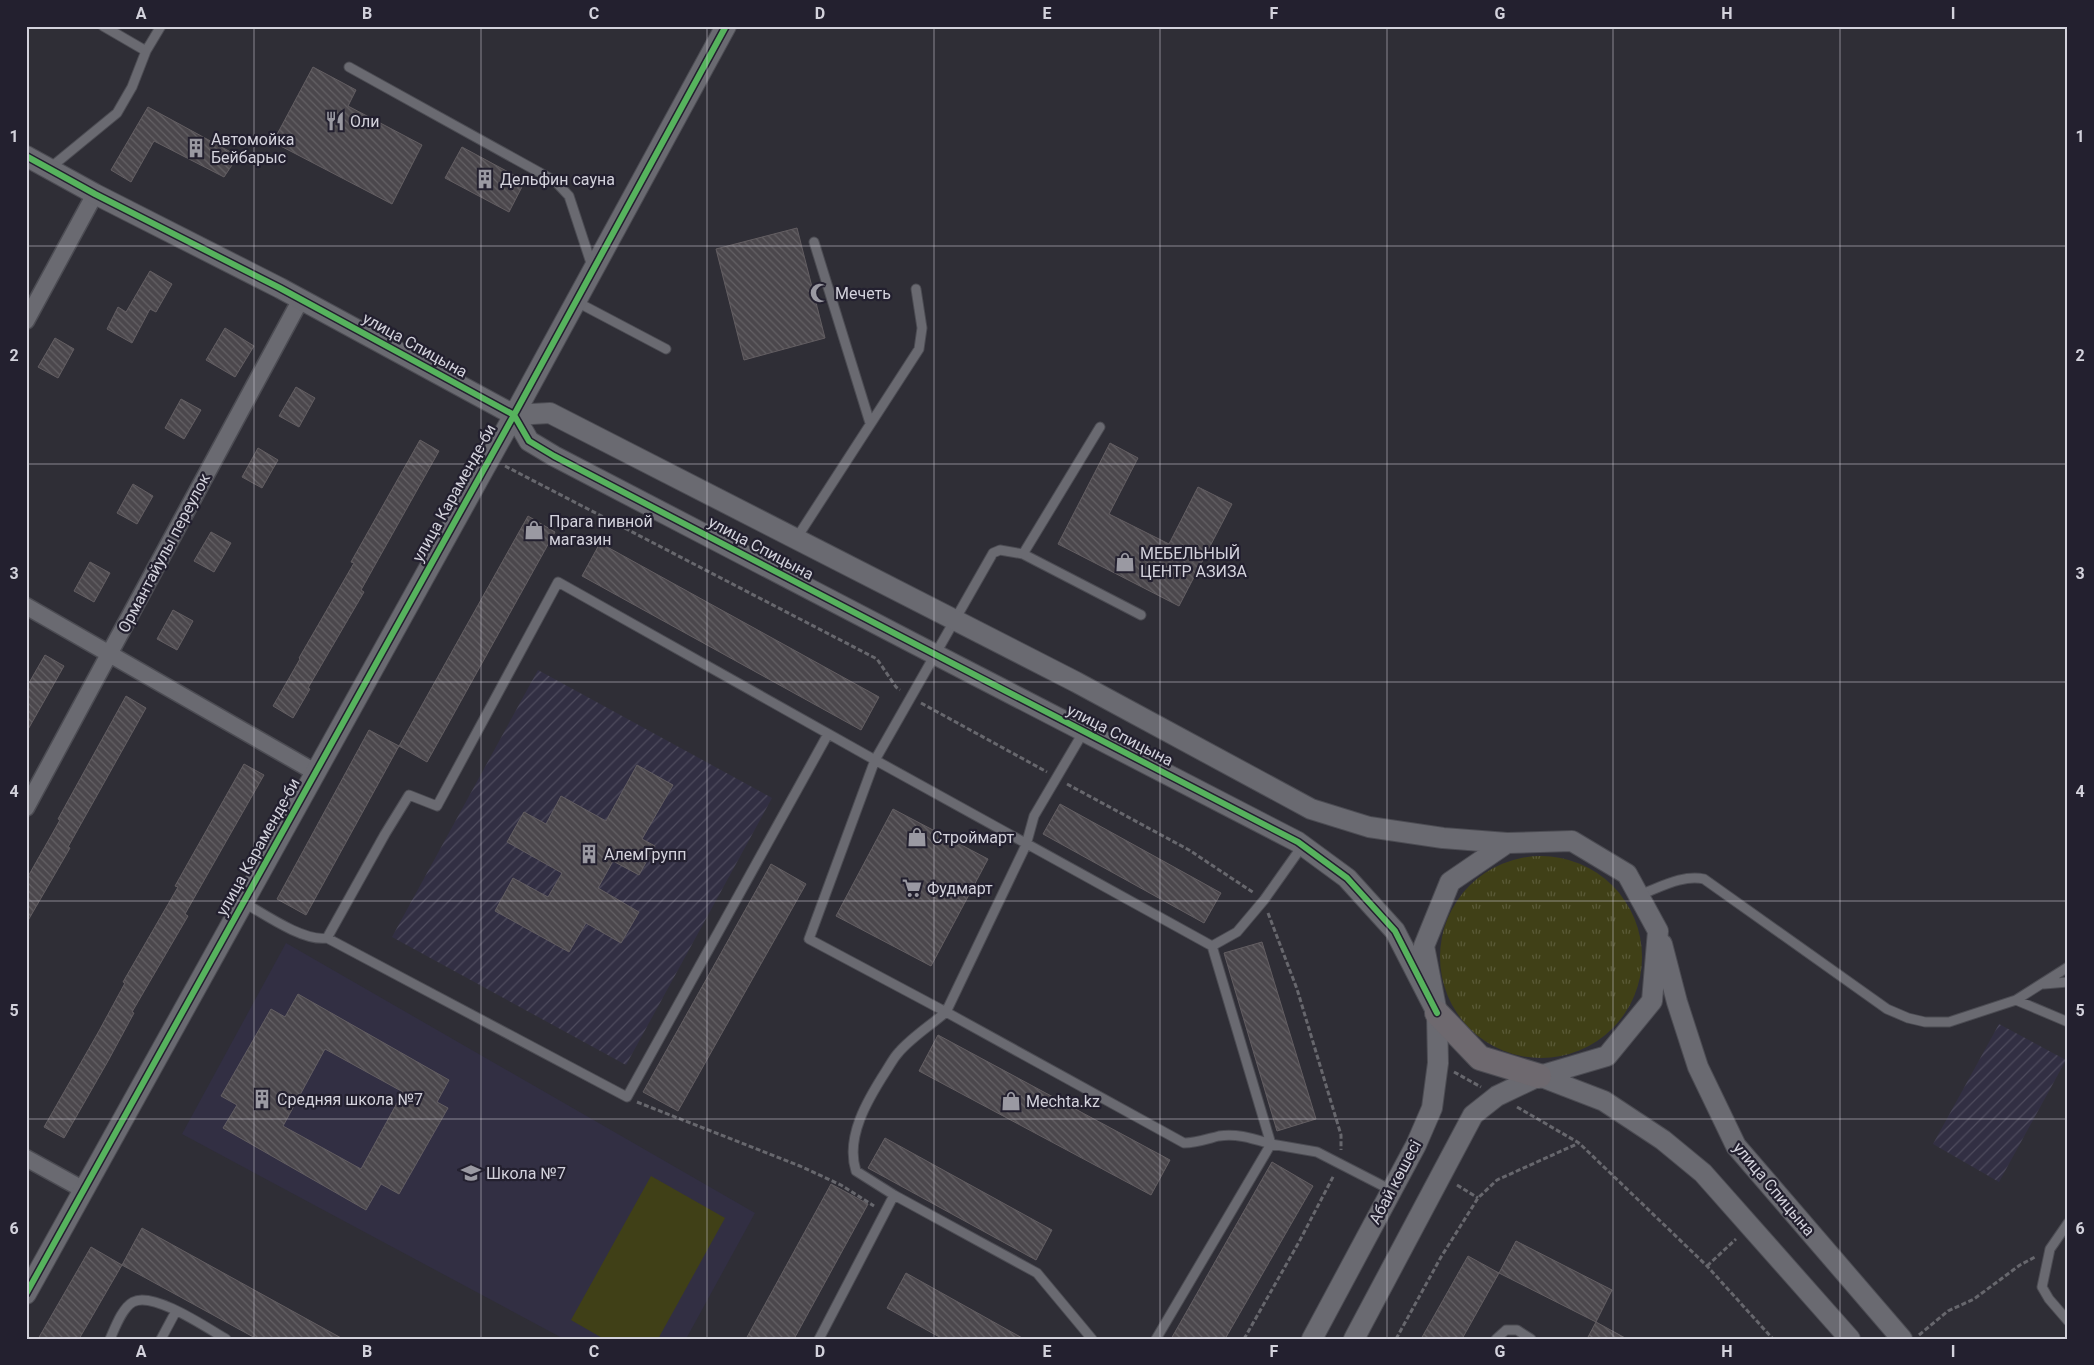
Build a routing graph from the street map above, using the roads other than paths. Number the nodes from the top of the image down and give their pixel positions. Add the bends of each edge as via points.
1 (103, 26) edge
2 (161, 26) edge
3 (726, 26) edge
4 (146, 51) junction
5 (349, 67) dead end
6 (26, 156) edge
7 (50, 168) junction
8 (96, 194) junction
9 (814, 242) dead end
10 (593, 268) junction
11 (916, 289) dead end
12 (301, 299) junction
13 (575, 301) junction
14 (26, 321) edge
15 (666, 349) dead end
16 (514, 415) junction
17 (870, 423) junction
18 (1100, 427) dead end
19 (796, 539) junction
20 (1023, 554) junction
21 (26, 606) edge
22 (1141, 615) dead end
23 (955, 620) junction
24 (109, 654) junction
25 (936, 656) junction
26 (1084, 731) junction
27 (828, 734) junction
28 (874, 760) junction
29 (315, 772) junction
30 (26, 808) edge
31 (1507, 843) junction
32 (1026, 845) junction
33 (1303, 846) junction
34 (1639, 895) junction
35 (243, 902) junction
36 (1658, 931) junction
37 (327, 938) junction
38 (1212, 946) junction
39 (2068, 967) edge
40 (2068, 982) edge
41 (2042, 984) junction
42 (2016, 1000) junction
43 (946, 1012) junction
44 (1437, 1013) junction
45 (2068, 1022) edge
46 (1539, 1076) junction
47 (1271, 1144) junction
48 (26, 1158) edge
49 (84, 1190) junction
50 (1391, 1190) junction
51 (894, 1195) junction
52 (2068, 1223) edge
53 (26, 1294) edge
54 (176, 1311) junction
55 (2068, 1322) edge
56 (110, 1339) edge
57 (161, 1339) edge
58 (226, 1339) edge
59 (819, 1339) edge
60 (1092, 1339) edge
61 (1156, 1339) edge
62 (1312, 1339) edge
63 (1354, 1339) edge
64 (1496, 1339) edge
65 (1531, 1339) edge
66 (1850, 1339) edge
67 (1902, 1339) edge

1 - 4 lane
2 - 4 lane
3 - 10 street, улица Караменде-би
4 - 7 lane via 132,87 117,113
5 - 10 lane via 555,181 569,196
6 - 7 street, улица Спицына
7 - 8 street, улица Спицына
8 - 12 street, улица Спицына
8 - 14 street
9 - 17 lane
10 - 13 street, улица Караменде-би
11 - 17 lane via 922,328 919,349
12 - 16 street, улица Спицына
12 - 24 street, Ормантайулы переулок
13 - 15 lane
13 - 16 street, улица Караменде-би
16 - 19 street, улица Спицына via 550,413
16 - 25 street, улица Спицына via 529,441 554,456
16 - 29 street, улица Караменде-би
17 - 19 lane
18 - 20 lane
19 - 23 street, улица Спицына
20 - 22 lane
20 - 23 lane via 1000,550 993,553
21 - 24 street
23 - 25 lane
23 - 31 street, улица Спицына via 1311,809 1369,828
24 - 29 street
24 - 30 street, Ормантайулы переулок
25 - 26 street, улица Спицына
25 - 28 lane
26 - 32 lane via 1034,816
26 - 33 street, улица Спицына
27 - 28 lane
27 - 37 lane via 627,1097
27 - 37 lane via 558,582 436,806 409,795
28 - 32 lane
28 - 43 lane via 809,939
29 - 35 street, улица Караменде-би
31 - 34 street, улица Спицына via 1572,841 1627,874
31 - 44 street, Абай көшесі via 1450,882 1424,946
32 - 38 lane
32 - 43 lane
33 - 38 lane via 1237,932
33 - 44 street, улица Спицына via 1347,878 1396,931
34 - 36 street, улица Спицына
34 - 42 lane via 1685,878 1704,880 1887,1009 1908,1018 1949,1022
35 - 37 lane via 298,932 318,940
35 - 49 street, улица Караменде-би
36 - 46 street via 1652,1001 1608,1056
36 - 67 street, улица Спицына via 1698,1067 1736,1146
38 - 47 lane
39 - 41 lane
40 - 41 lane
41 - 42 lane
42 - 45 lane
43 - 47 lane via 1184,1143 1220,1136 1241,1136
43 - 51 lane via 898,1052 867,1100 859,1124 854,1145 856,1171
44 - 46 main road via 1480,1058
44 - 50 street, Абай көшесі via 1438,1063 1432,1108
46 - 63 street via 1497,1096 1473,1115
46 - 66 street via 1604,1101 1663,1140 1703,1173
47 - 50 lane via 1317,1152
47 - 61 lane
48 - 49 street
49 - 53 street, улица Караменде-би
50 - 62 street, Абай көшесі
51 - 59 lane
51 - 60 lane via 1037,1273
52 - 55 lane via 2050,1249 2042,1287
54 - 56 lane via 149,1300 133,1302 125,1310
54 - 57 lane
54 - 58 lane
64 - 65 lane via 1506,1330 1517,1330

